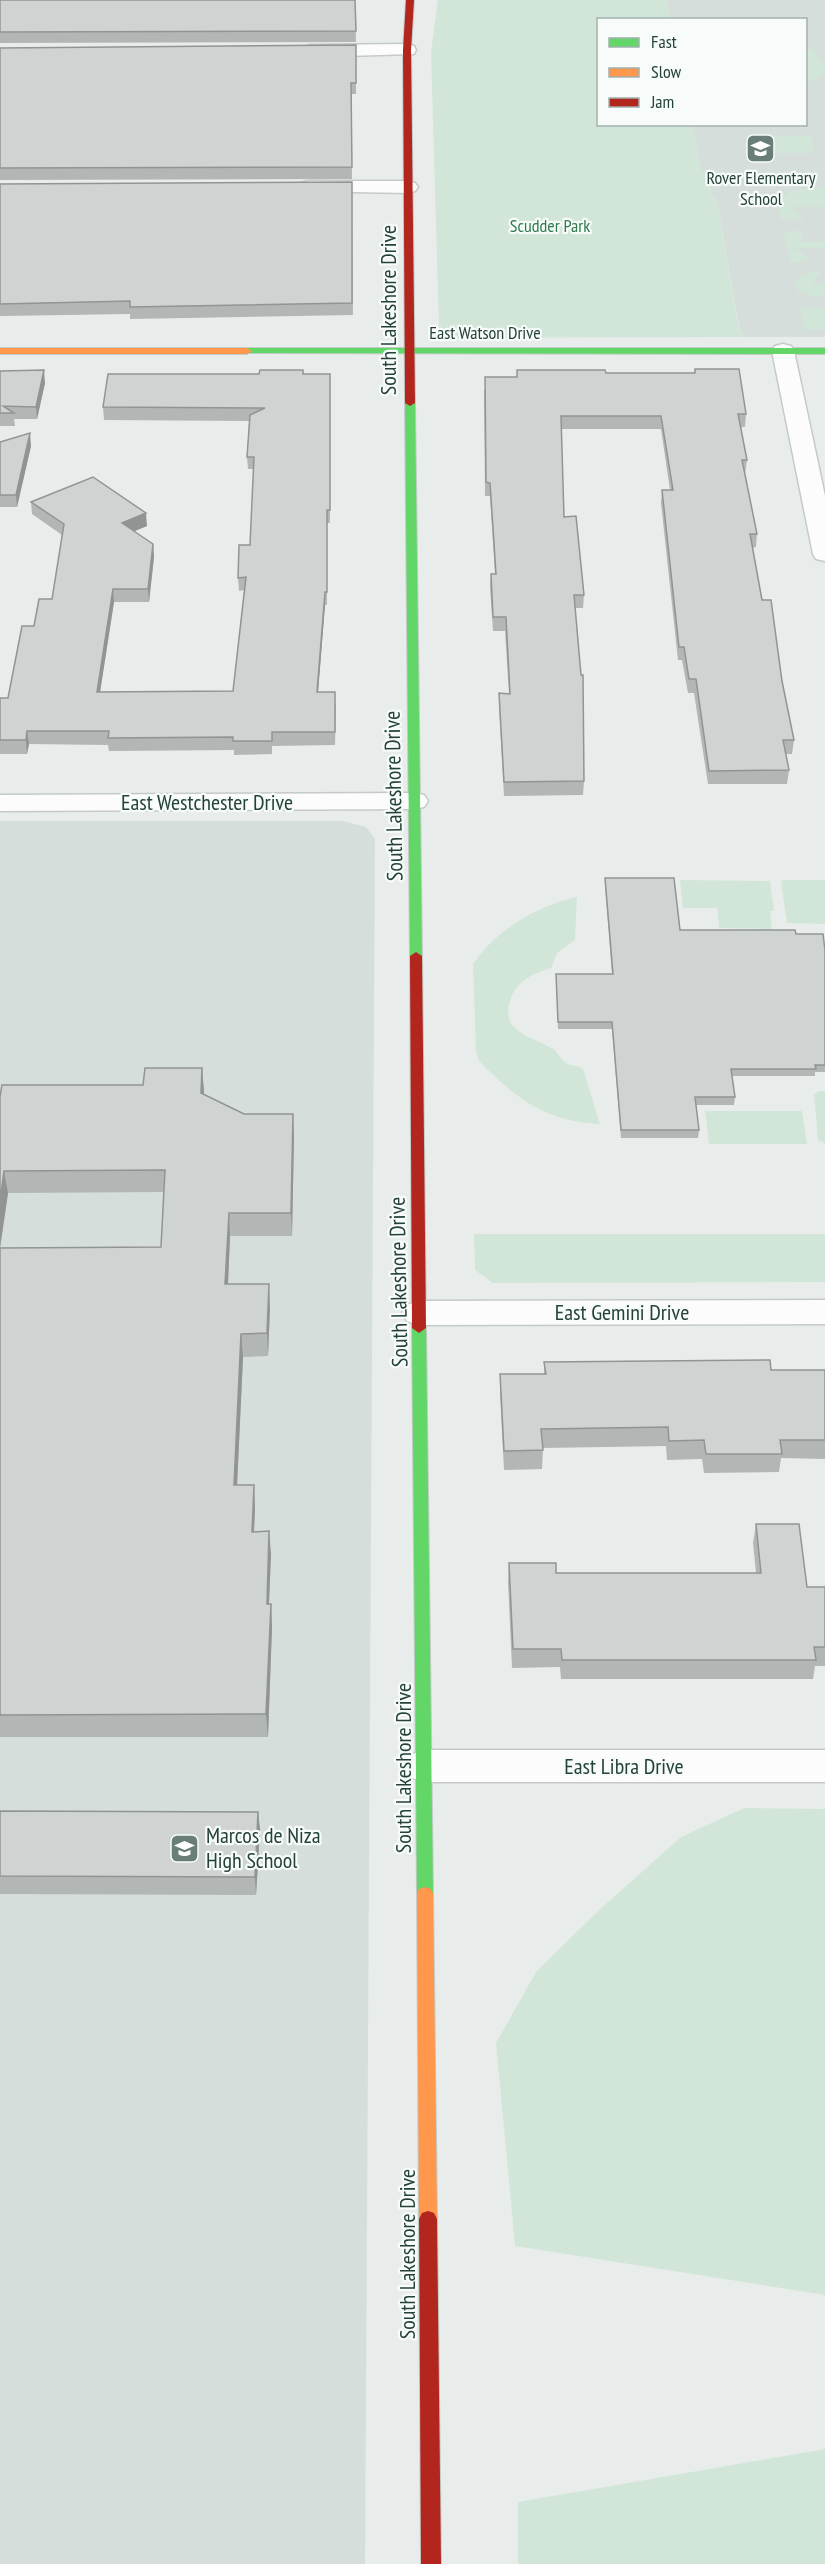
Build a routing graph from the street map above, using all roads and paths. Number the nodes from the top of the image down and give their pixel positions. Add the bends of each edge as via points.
1 (410, 0) edge
2 (407, 50) junction
3 (291, 51) edge
4 (284, 187) edge
5 (408, 187) junction
6 (409, 350) junction
7 (0, 351) edge
8 (783, 351) junction
9 (825, 351) edge
10 (825, 554) edge
11 (414, 801) junction
12 (0, 803) edge
13 (825, 1311) edge
14 (419, 1313) junction
15 (424, 1766) junction
16 (825, 1766) edge
17 (430, 2564) edge

1 - 2 street, South Lakeshore Drive
2 - 3 street
2 - 5 street, South Lakeshore Drive
4 - 5 street
5 - 6 street, South Lakeshore Drive
6 - 7 street, East Watson Drive
6 - 8 street, East Watson Drive
6 - 11 street, South Lakeshore Drive
8 - 9 street, East Watson Drive
8 - 10 street
11 - 12 street, East Westchester Drive
11 - 14 street, South Lakeshore Drive
13 - 14 street, East Gemini Drive
14 - 15 street, South Lakeshore Drive
15 - 16 street, East Libra Drive
15 - 17 street, South Lakeshore Drive

